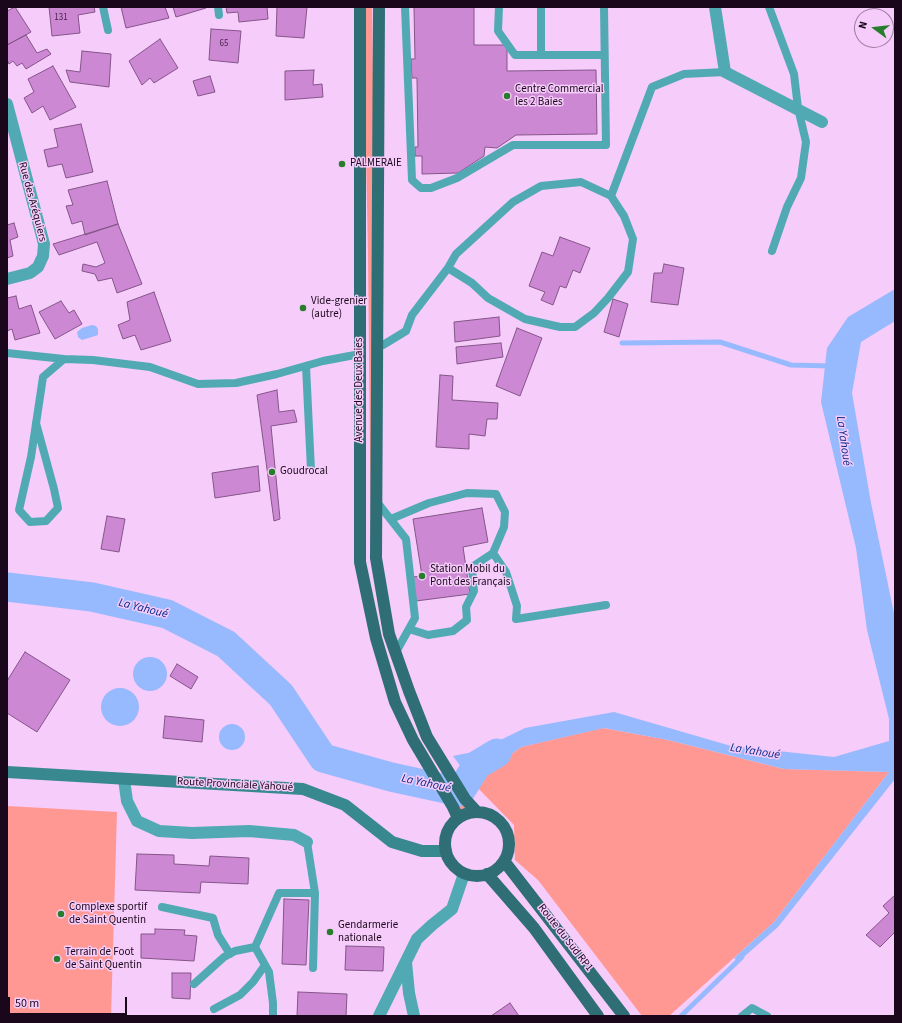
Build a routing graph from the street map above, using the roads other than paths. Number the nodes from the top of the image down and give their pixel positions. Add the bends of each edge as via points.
1 (103, 7) edge
2 (360, 7) edge
3 (380, 7) edge
4 (405, 7) edge
5 (499, 7) edge
6 (541, 7) edge
7 (604, 7) edge
8 (715, 7) edge
9 (769, 7) edge
10 (108, 30) dead end
11 (541, 55) junction
12 (604, 55) junction
13 (725, 72) junction
14 (7, 104) edge
15 (798, 108) junction
16 (822, 122) dead end
17 (611, 196) junction
18 (772, 251) dead end
19 (448, 268) junction
20 (7, 279) edge
21 (378, 346) junction
22 (7, 353) edge
23 (360, 354) junction
24 (64, 359) junction
25 (306, 366) junction
26 (36, 423) junction
27 (311, 470) dead end
28 (377, 502) junction
29 (391, 519) junction
30 (493, 553) junction
31 (606, 606) dead end
32 (409, 629) junction
33 (396, 652) junction
34 (7, 772) edge
35 (124, 779) junction
36 (477, 812) junction
37 (456, 813) junction
38 (307, 842) joint
39 (446, 851) junction
40 (504, 861) junction
41 (464, 874) junction
42 (487, 874) junction
43 (315, 893) junction
44 (162, 907) dead end
45 (255, 947) junction
46 (230, 954) junction
47 (406, 960) junction
48 (265, 965) junction
49 (313, 968) dead end
50 (194, 984) dead end
51 (214, 1009) dead end
52 (273, 1016) edge
53 (379, 1016) edge
54 (414, 1016) edge
55 (598, 1016) edge
56 (624, 1016) edge
57 (742, 1016) edge
58 (767, 1016) edge

1 - 10 lane
2 - 23 main road, Avenue des Deux Baies
3 - 21 main road, Avenue des Deux Baies
4 - 12 lane via 412,180 420,188 431,188 457,178 513,145 606,145
5 - 11 lane via 498,31 515,55
6 - 11 lane
7 - 12 lane
8 - 13 street
9 - 15 lane via 794,74
11 - 12 lane
13 - 15 street
13 - 17 lane via 684,74 652,87
14 - 20 street, Rue des Aréquiers via 44,244 43,256 38,266 30,273
15 - 16 street
15 - 18 lane via 806,142 801,178 787,207
17 - 19 lane via 581,182 541,186 513,202 456,254
17 - 19 lane via 624,216 633,240 628,272 594,313 575,326 560,327 525,319 488,298 472,283
19 - 21 lane via 412,315 406,331
21 - 28 main road, Avenue des Deux Baies
22 - 24 lane
23 - 25 lane
23 - 37 main road, Avenue des Deux Baies via 360,562 376,638 395,702 413,740
24 - 25 lane via 150,367 198,384 236,383
24 - 26 lane via 43,377
25 - 27 lane
26 - 26 lane via 19,510 30,522 46,521 58,508
28 - 29 lane
28 - 33 main road, Avenue des Deux Baies via 376,558 390,634
29 - 30 lane via 429,503 468,493 496,494 505,512 504,527
29 - 32 lane via 406,540 415,618
30 - 31 lane via 506,572 517,606 516,619
30 - 32 lane via 472,567 474,591 466,607 467,620 453,631 428,636
32 - 33 lane
33 - 36 main road, Avenue des Deux Baies via 408,692 427,737 465,799
34 - 35 main road, Route Provinciale Yahoué
35 - 38 street via 127,800 138,821 159,831 249,831 294,835
35 - 39 main road, Route Provinciale Yahoué via 303,788 345,805 392,842 422,851
36 - 37 main road
36 - 40 main road via 495,818 507,833 508,847
37 - 39 main road via 447,833
38 - 43 lane
39 - 41 main road via 450,861
40 - 42 main road via 497,869
40 - 56 main road, Route du Sud RP1
41 - 42 main road
41 - 47 street via 452,909 417,939
42 - 55 main road, Route du Sud RP1 via 534,928
43 - 45 lane via 279,893
43 - 49 lane
44 - 46 lane via 213,918 218,935
45 - 46 lane
45 - 48 lane
46 - 50 lane
47 - 53 street
47 - 54 street
48 - 51 lane via 240,995
48 - 52 lane via 269,972
57 - 58 lane via 752,1008

